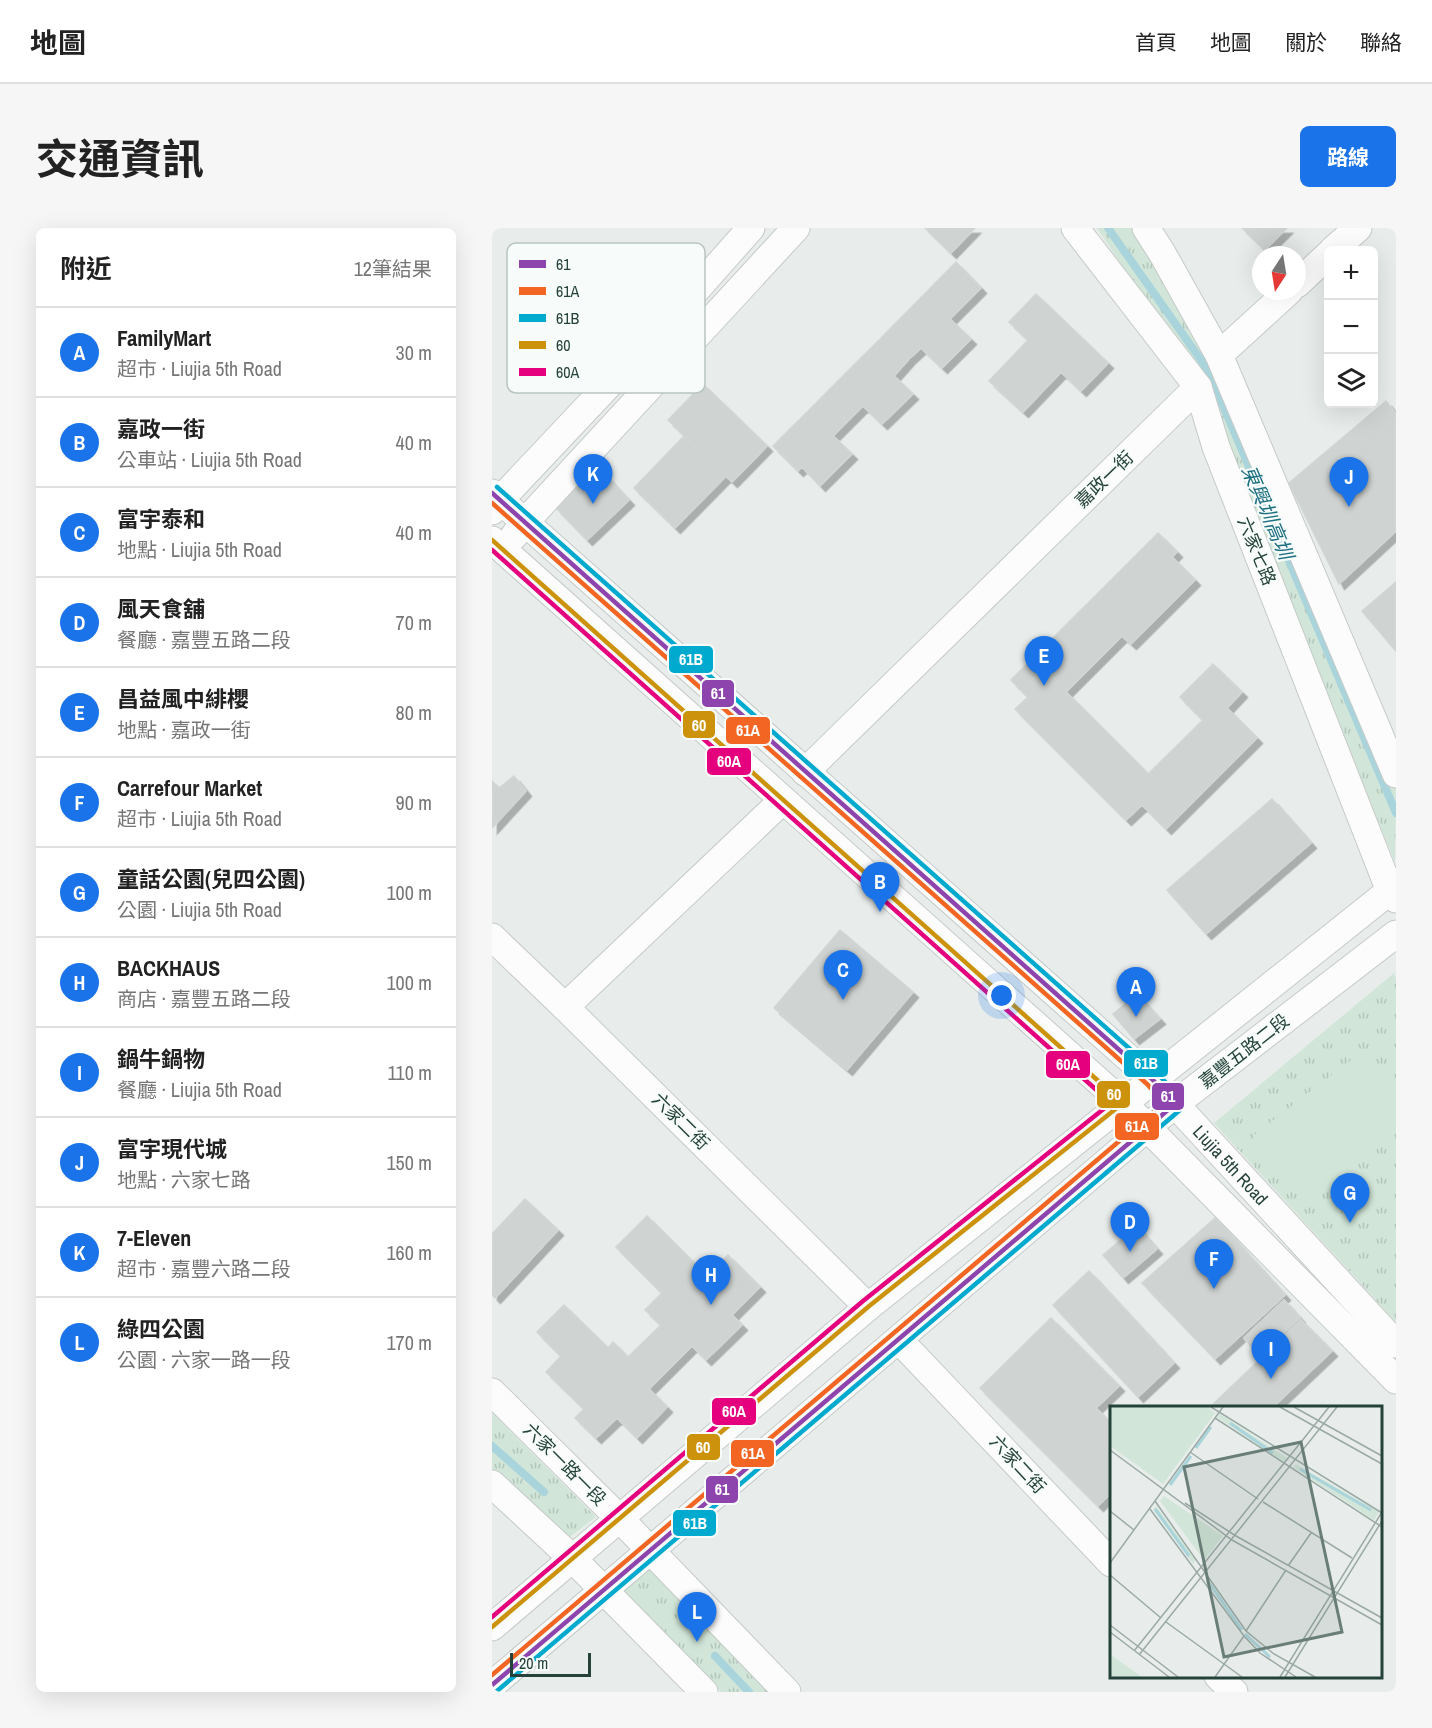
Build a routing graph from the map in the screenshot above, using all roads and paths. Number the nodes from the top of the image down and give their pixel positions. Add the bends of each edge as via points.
1 (751, 228) edge
2 (796, 228) edge
3 (1075, 228) edge
4 (1146, 228) edge
5 (1358, 228) edge
6 (1338, 246) edge
7 (1324, 260) edge
8 (1306, 276) edge
9 (705, 280) edge
10 (1279, 300) edge
11 (705, 327) edge
12 (1219, 355) junction
13 (1198, 387) junction
14 (600, 393) edge
15 (644, 393) edge
16 (495, 502) edge
17 (525, 522) junction
18 (496, 551) edge
19 (805, 772) junction
20 (1396, 774) edge
21 (783, 800) junction
22 (1394, 892) edge
23 (1396, 934) edge
24 (492, 937) edge
25 (565, 1006) junction
26 (1152, 1079) junction
27 (1123, 1103) junction
28 (1175, 1104) junction
29 (1147, 1128) junction
30 (868, 1307) junction
31 (899, 1340) junction
32 (1396, 1344) edge
33 (1396, 1380) edge
34 (492, 1392) edge
35 (492, 1485) edge
36 (620, 1519) junction
37 (651, 1552) junction
38 (573, 1559) junction
39 (1110, 1562) edge
40 (604, 1592) junction
41 (492, 1627) edge
42 (1219, 1677) edge
43 (492, 1685) edge
44 (704, 1692) edge
45 (787, 1692) edge
46 (1234, 1692) edge

1 - 9 street
2 - 11 street
3 - 13 street, 六家七路
4 - 12 street
5 - 6 street
7 - 8 street
10 - 12 street
12 - 20 street
13 - 19 street, 嘉政一街
13 - 22 street, 六家七路 via 1216,447
14 - 16 street
15 - 17 street
16 - 17 street, Liujia 5th Road
17 - 18 street
17 - 19 street, Liujia 5th Road
18 - 21 street, Liujia 5th Road
19 - 26 street, Liujia 5th Road
21 - 25 street
21 - 27 street, Liujia 5th Road
22 - 26 street, 嘉豐五路二段
23 - 28 street, 嘉豐五路二段
24 - 25 street, 六家二街
25 - 30 street, 六家二街
26 - 27 street, 嘉豐五路二段
26 - 28 street, Liujia 5th Road
27 - 29 street, Liujia 5th Road
27 - 30 street, 嘉豐五路二段
28 - 29 street, 嘉豐五路二段
28 - 32 street, Liujia 5th Road
29 - 31 street, 嘉豐五路二段
29 - 33 street, Liujia 5th Road
30 - 36 street, 嘉豐五路二段
31 - 37 street, 嘉豐五路二段
31 - 39 street, 六家二街
34 - 36 street, 六家一路一段
35 - 38 street
36 - 37 street, 六家一路一段
36 - 38 street, 嘉豐五路二段
37 - 40 street, 嘉豐五路二段
37 - 45 street, 六家一路一段
38 - 40 street
38 - 41 street, 嘉豐五路二段
40 - 43 street, 嘉豐五路二段
40 - 44 street
42 - 46 street

